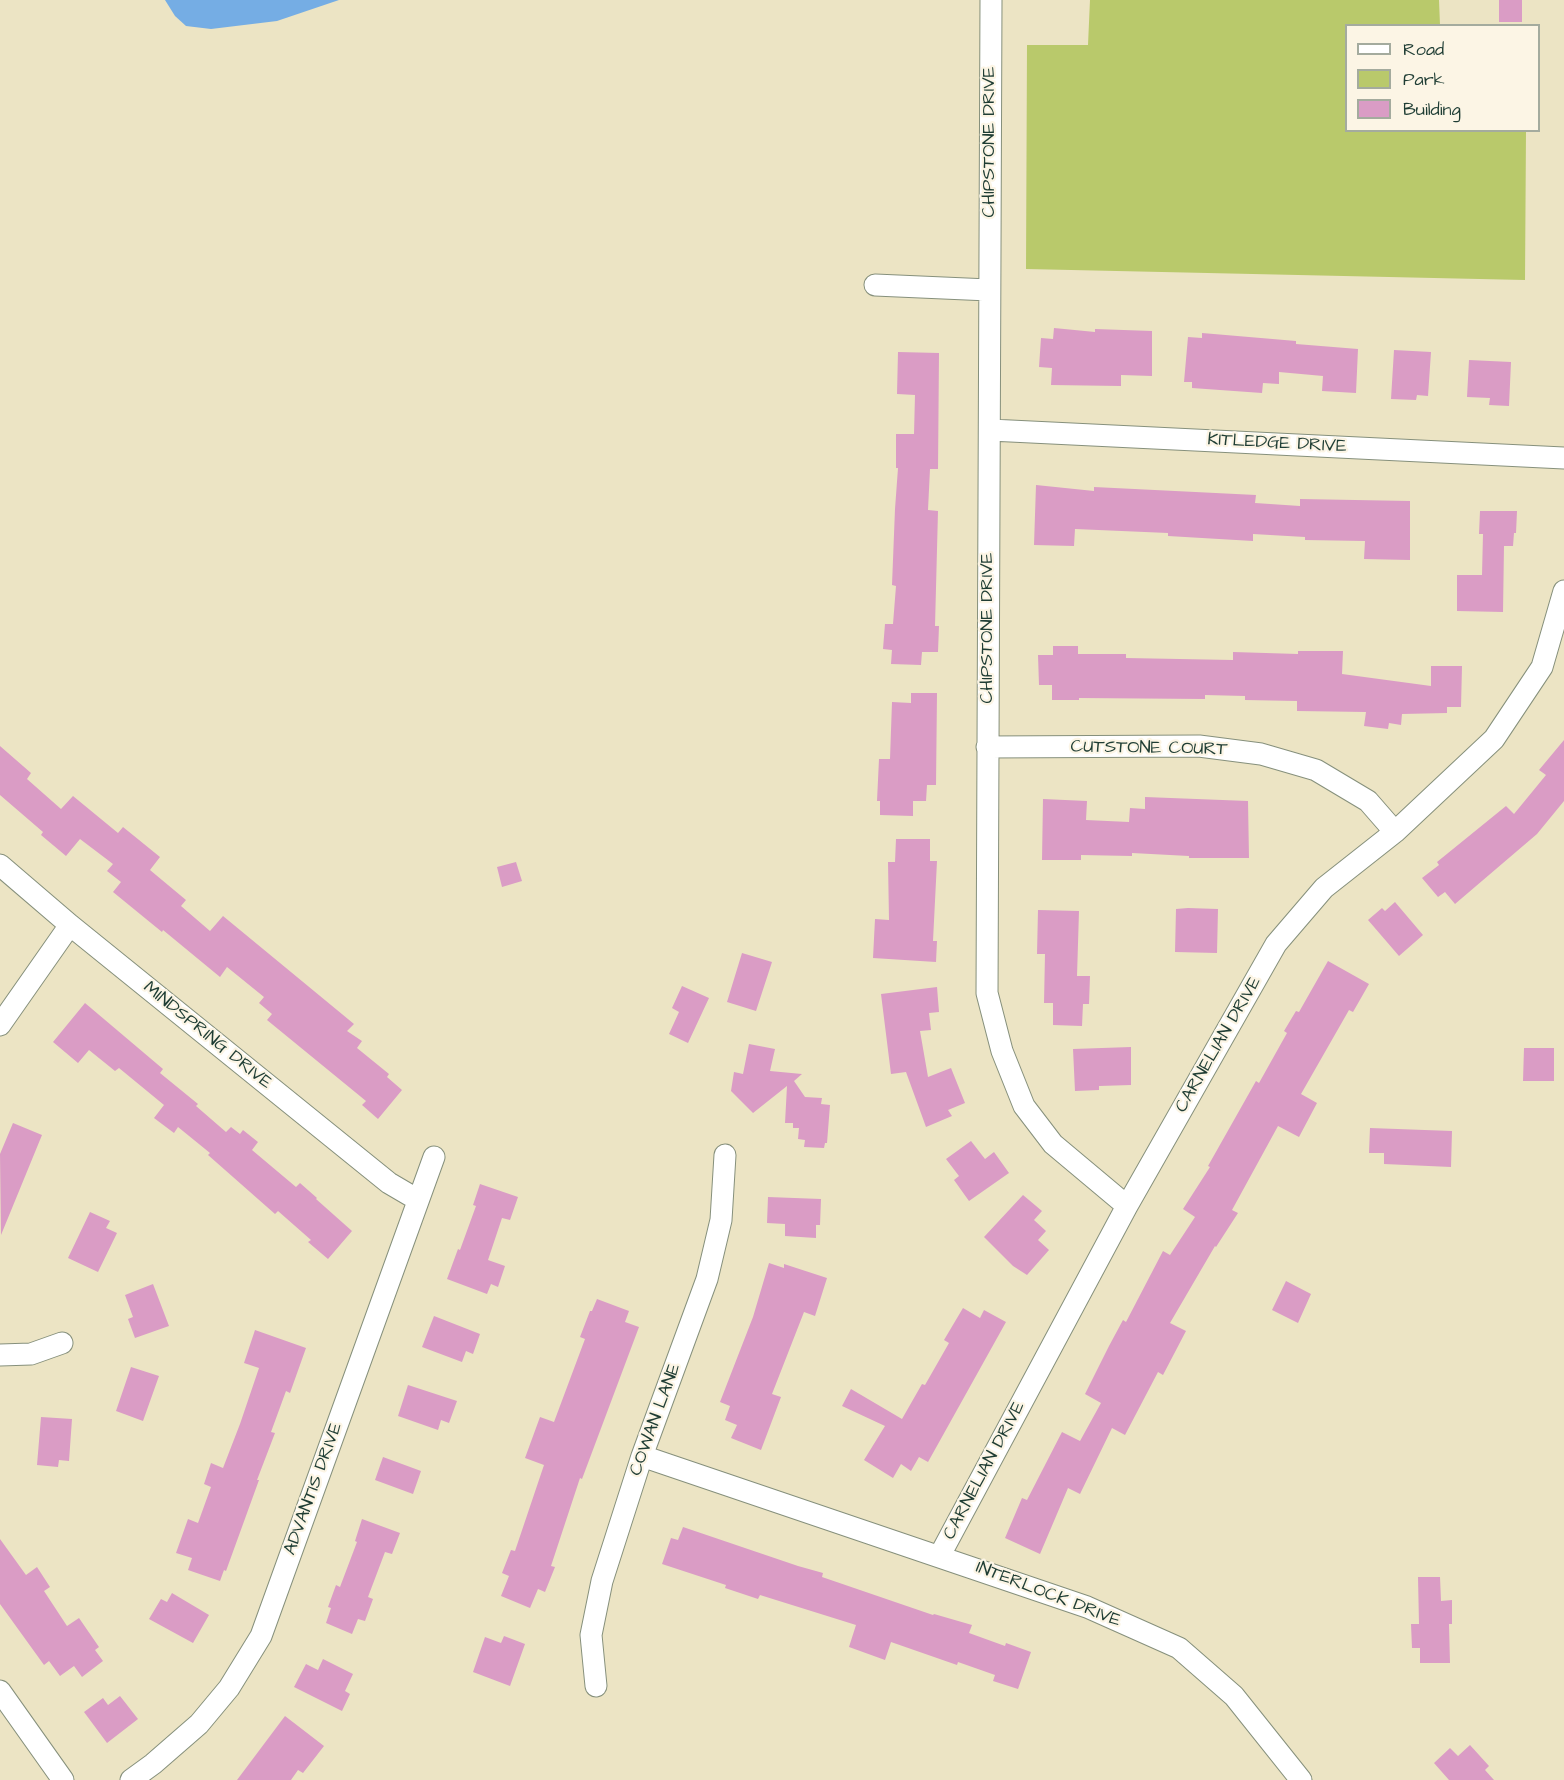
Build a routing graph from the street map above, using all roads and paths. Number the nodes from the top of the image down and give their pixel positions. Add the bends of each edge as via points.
1 (991, 0) edge
2 (875, 285) dead end
3 (989, 290) junction
4 (990, 430) junction
5 (1564, 458) edge
6 (1564, 591) edge
7 (987, 747) junction
8 (1395, 832) junction
9 (0, 865) edge
10 (70, 924) junction
11 (0, 1025) edge
12 (725, 1155) dead end
13 (434, 1157) dead end
14 (418, 1200) junction
15 (1128, 1206) junction
16 (63, 1343) dead end
17 (0, 1355) edge
18 (642, 1456) junction
19 (940, 1555) junction
20 (596, 1686) dead end
21 (0, 1691) edge
22 (63, 1780) edge
23 (131, 1780) edge
24 (1301, 1780) edge

1 - 3 street, CHIPSTONE DRIVE
2 - 3 street
3 - 4 street, CHIPSTONE DRIVE
4 - 5 street, KITLEDGE DRIVE
4 - 7 street, CHIPSTONE DRIVE
6 - 8 street, CARNELIAN DRIVE via 1542,667 1494,739
7 - 8 street, CUTSTONE COURT via 1199,746 1261,754 1316,770 1368,801
7 - 15 street, CHIPSTONE DRIVE via 987,993 1002,1051 1024,1106 1053,1144
8 - 15 street, CARNELIAN DRIVE via 1324,888 1276,944
9 - 10 street, MINDSPRING DRIVE
10 - 11 street
10 - 14 street, MINDSPRING DRIVE via 389,1183
12 - 18 street, COWAN LANE via 721,1220 707,1279
13 - 14 street, ADVANTIS DRIVE
14 - 23 street, ADVANTIS DRIVE via 261,1636 229,1688 199,1724
15 - 19 street, CARNELIAN DRIVE
16 - 17 street via 31,1354
18 - 19 street, INTERLOCK DRIVE
18 - 20 street, COWAN LANE via 602,1581 591,1635
19 - 24 street, INTERLOCK DRIVE via 1087,1607 1179,1648 1234,1696
21 - 22 street

